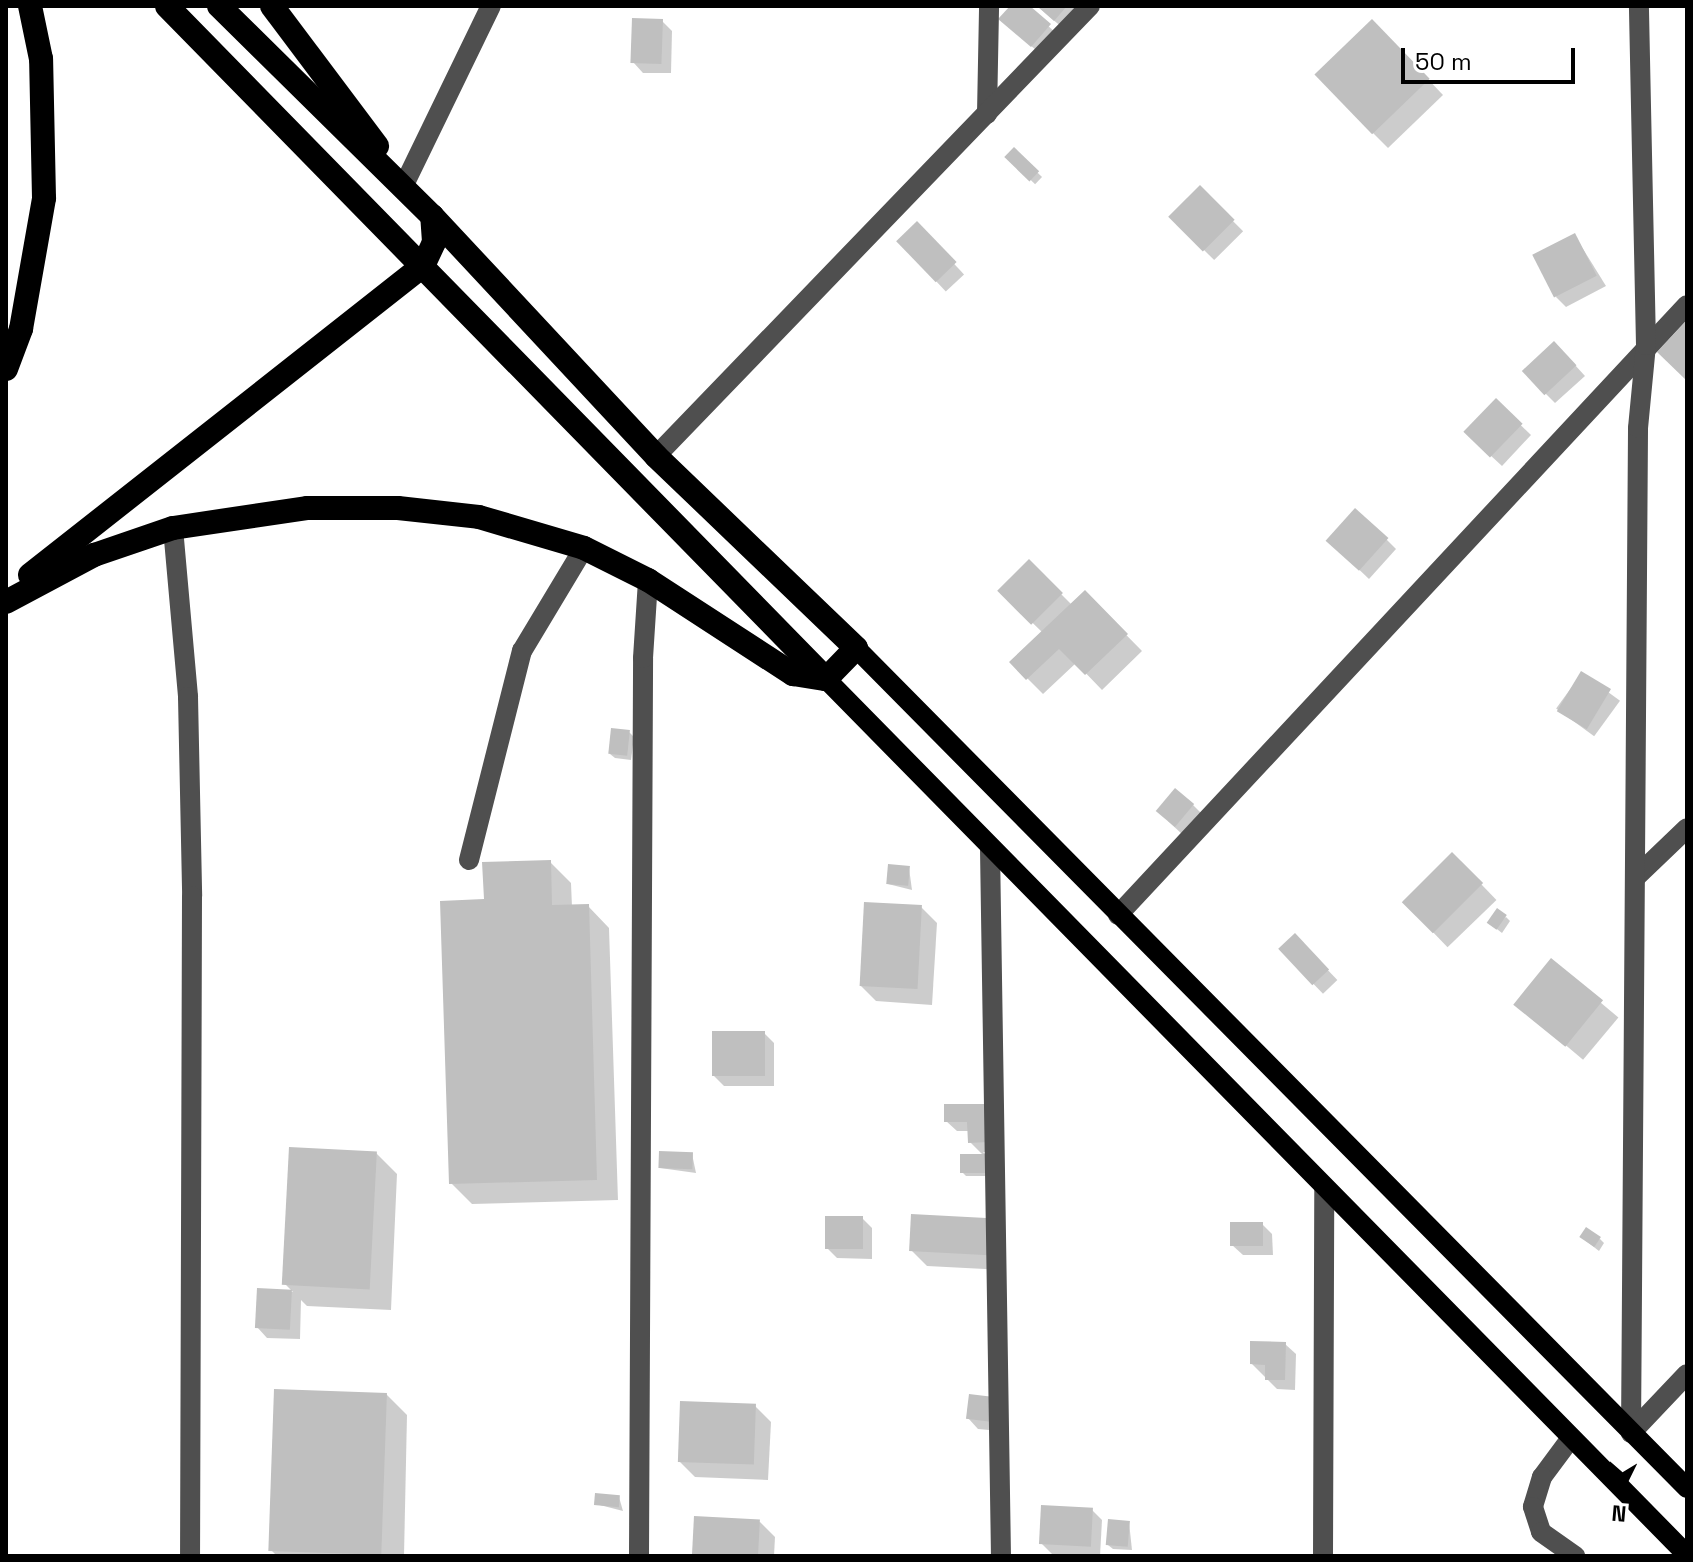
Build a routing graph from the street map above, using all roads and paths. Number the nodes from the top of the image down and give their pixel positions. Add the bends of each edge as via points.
1 (30, 6) edge
2 (167, 6) edge
3 (219, 6) edge
4 (272, 6) edge
5 (491, 6) edge
6 (989, 6) edge
7 (1090, 6) edge
8 (1639, 6) edge
9 (987, 114) junction
10 (397, 181) junction
11 (432, 216) junction
12 (423, 266) junction
13 (1687, 305) edge
14 (1646, 345) junction
15 (6, 369) edge
16 (656, 456) junction
17 (173, 528) junction
18 (584, 548) junction
19 (648, 580) junction
20 (6, 594) edge
21 (6, 602) edge
22 (856, 648) junction
23 (826, 679) junction
24 (1687, 828) edge
25 (990, 849) junction
26 (469, 860) dead end
27 (1637, 876) junction
28 (1118, 915) junction
29 (1324, 1187) junction
30 (1687, 1374) edge
31 (1631, 1433) junction
32 (1571, 1438) junction
33 (1687, 1488) edge
34 (1687, 1555) edge
35 (190, 1556) edge
36 (639, 1556) edge
37 (1001, 1556) edge
38 (1323, 1556) edge
39 (1575, 1556) edge

1 - 15 highway via 41,59 44,198 21,329
2 - 12 highway
3 - 10 highway
4 - 10 highway via 373,138
5 - 10 street
6 - 9 street
7 - 9 street
8 - 14 street
9 - 16 street
10 - 11 highway
11 - 12 highway via 434,242
11 - 16 highway
12 - 20 highway
12 - 23 highway
13 - 14 street
14 - 27 street via 1638,428
14 - 28 street
16 - 22 highway
17 - 18 highway via 307,508 398,508 479,517
17 - 21 highway via 94,555
17 - 35 street via 188,697 192,896
18 - 19 highway
18 - 26 street via 522,651
19 - 23 highway via 766,661 808,678
19 - 36 street via 643,658
22 - 23 highway
22 - 28 main road
23 - 25 main road
24 - 27 street
25 - 29 main road
25 - 37 street
27 - 31 street
28 - 31 main road
29 - 32 main road
29 - 38 street
30 - 31 street
31 - 33 main road
32 - 34 main road
32 - 39 street via 1542,1477 1533,1507 1541,1532

